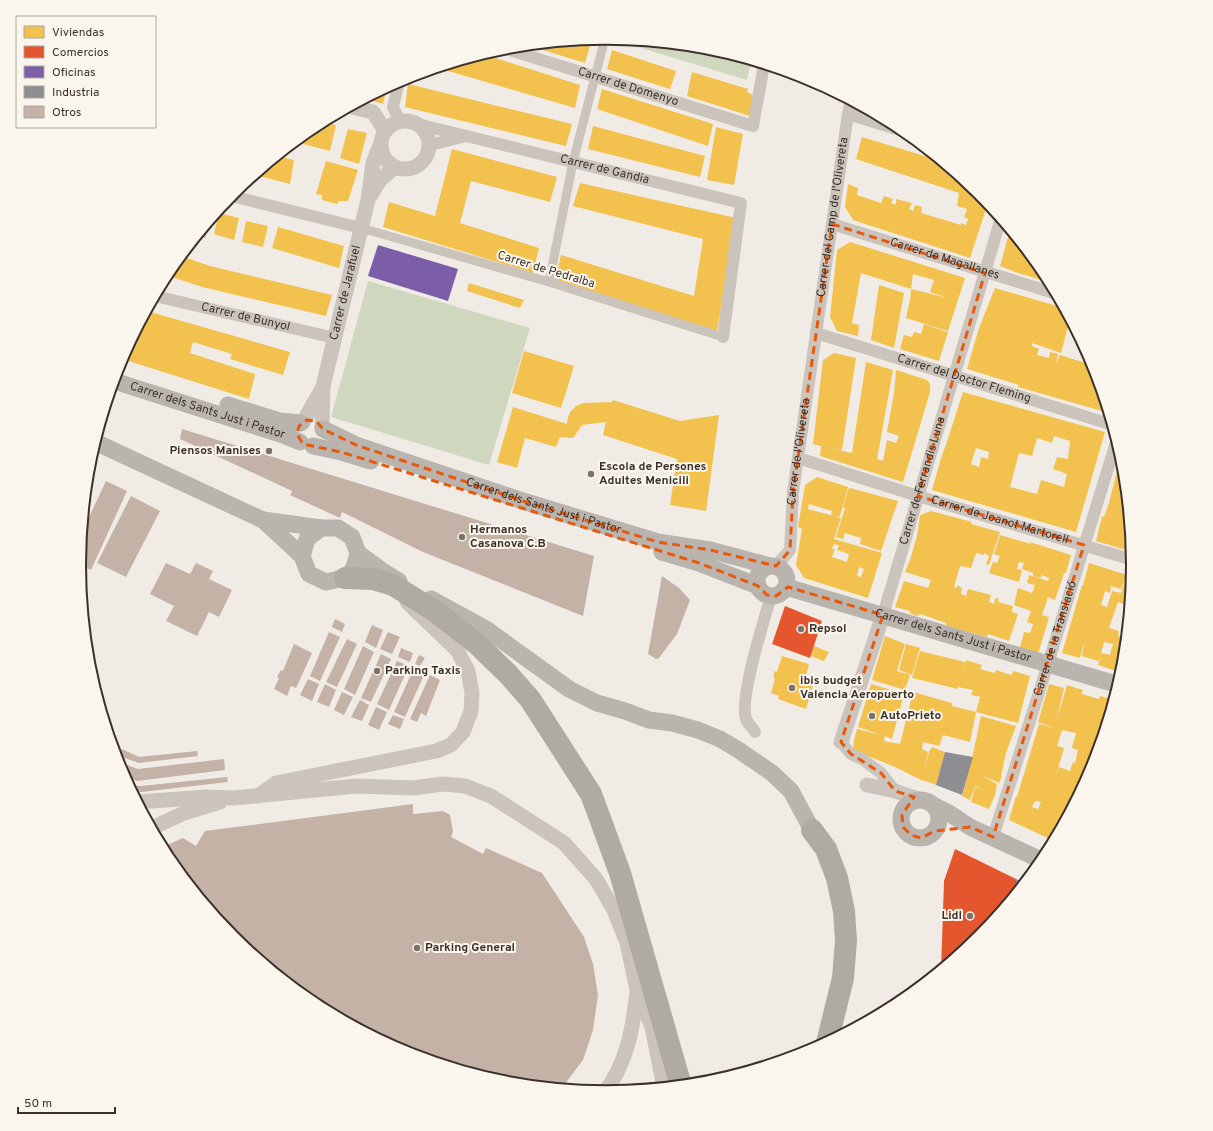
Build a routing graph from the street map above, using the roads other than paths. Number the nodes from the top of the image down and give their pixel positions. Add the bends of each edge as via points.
1 (603, 45) edge
2 (518, 53) edge
3 (763, 70) edge
4 (596, 77) junction
5 (397, 89) edge
6 (850, 106) edge
7 (359, 108) edge
8 (848, 114) junction
9 (400, 121) junction
10 (417, 124) junction
11 (883, 125) edge
12 (385, 131) junction
13 (468, 136) junction
14 (380, 145) junction
15 (430, 145) junction
16 (573, 162) junction
17 (394, 168) junction
18 (237, 198) edge
19 (368, 200) junction
20 (832, 224) junction
21 (999, 224) edge
22 (362, 228) junction
23 (985, 273) junction
24 (549, 282) junction
25 (1049, 292) edge
26 (161, 297) edge
27 (816, 333) junction
28 (723, 337) joint
29 (335, 338) junction
30 (954, 375) junction
31 (122, 376) edge
32 (120, 383) edge
33 (323, 386) junction
34 (302, 422) junction
35 (1107, 423) edge
36 (323, 428) junction
37 (306, 444) junction
38 (101, 445) edge
39 (1114, 450) edge
40 (798, 458) junction
41 (918, 496) junction
42 (263, 520) junction
43 (321, 528) junction
44 (1084, 545) junction
45 (358, 553) junction
46 (302, 556) junction
47 (1127, 558) edge
48 (773, 566) junction
49 (345, 578) junction
50 (393, 585) junction
51 (786, 587) junction
52 (764, 591) junction
53 (883, 615) junction
54 (1048, 664) junction
55 (1113, 683) edge
56 (755, 732) dead end
57 (841, 742) joint
58 (867, 785) dead end
59 (895, 791) junction
60 (257, 796) junction
61 (143, 802) edge
62 (930, 803) junction
63 (184, 806) junction
64 (148, 811) edge
65 (153, 820) edge
66 (156, 825) edge
67 (970, 827) junction
68 (812, 830) joint
69 (935, 831) junction
70 (993, 837) junction
71 (1037, 858) edge
72 (637, 990) junction
73 (829, 1036) edge
74 (680, 1081) edge
75 (663, 1083) edge
76 (608, 1086) edge

1 - 4 street
2 - 4 street, Carrer de Domenyo
3 - 4 street, Carrer de Domenyo via 753,126
4 - 16 street
5 - 9 street via 393,107
6 - 8 street, Carrer del Camp de l'Olivereta
7 - 12 street via 373,112
8 - 11 street
8 - 20 street, Carrer del Camp de l'Olivereta
9 - 10 street
9 - 12 street
10 - 13 street, Carrer de Gandia
10 - 15 street via 427,132
12 - 14 street
13 - 15 street, Carrer de Gandia
13 - 16 street, Carrer de Gandia
14 - 17 street via 384,158
14 - 19 street, Carrer de Jarafuel via 373,163
15 - 17 street via 425,161 411,170
16 - 24 street
16 - 28 street, Carrer de Gandia via 741,203
17 - 19 street, Carrer de Jarafuel via 380,180
18 - 22 street
19 - 22 street, Carrer de Jarafuel
20 - 23 street, Carrer de Magallanes
20 - 27 street, Carrer del Camp de l'Olivereta
21 - 23 street, Carrer de Ferrandis Luna
22 - 24 street, Carrer de Pedralba
22 - 29 street, Carrer de Jarafuel
23 - 25 street, Carrer de Magallanes
23 - 30 street, Carrer de Ferrandis Luna
24 - 28 street, Carrer de Pedralba
26 - 29 street, Carrer de Bunyol
27 - 30 street, Carrer del Doctor Fleming
27 - 40 street, Carrer de l'Olivereta
29 - 33 street, Carrer de Jarafuel
30 - 35 street, Carrer del Doctor Fleming
30 - 41 street, Carrer de Ferrandis Luna
31 - 34 main road, Carrer dels Sants Just i Pastor via 280,421
32 - 37 main road, Carrer dels Sants Just i Pastor
33 - 34 street, Carrer de Jarafuel
33 - 36 street, Carrer de Jarafuel
34 - 36 main road via 316,421
34 - 37 main road via 298,426 297,434
36 - 37 main road via 323,438 320,442
36 - 48 main road, Carrer dels Sants Just i Pastor via 363,447 523,501 658,542 710,550
37 - 52 main road, Carrer dels Sants Just i Pastor via 341,452 684,558
38 - 42 main road
39 - 44 street, Carrer de la Translació
40 - 41 street, Carrer de Joanot Martorell
40 - 48 street, Carrer de l'Olivereta via 790,550
41 - 44 street, Carrer de Joanot Martorell
41 - 53 street, Carrer de Ferrandis Luna
42 - 43 main road
42 - 46 main road
43 - 45 main road via 338,528 352,537
43 - 46 main road via 307,539
44 - 47 street, Carrer de Joanot Martorell
44 - 54 street, Carrer de la Translació
45 - 49 main road via 355,567
45 - 68 main road via 384,572 486,629 569,689 597,703 649,720 691,728 720,739 753,759 792,791
46 - 49 main road via 309,574 326,582
48 - 51 main road via 784,572 788,582
48 - 52 main road via 760,573 757,582
49 - 50 highway via 373,578
50 - 60 street via 457,650 468,671 472,693 471,711 463,732 451,744 436,751 276,783
50 - 74 highway via 436,612 477,644 508,674 530,699 591,794 620,873
51 - 52 main road via 780,594
51 - 53 main road, Carrer dels Sants Just i Pastor
52 - 56 street via 745,700 746,719
53 - 54 main road, Carrer dels Sants Just i Pastor
53 - 57 street, Carrer de Ferrandis Luna
54 - 55 main road, Carrer dels Sants Just i Pastor
54 - 70 street, Carrer de la Translació
57 - 59 street via 852,754 881,773
58 - 59 street
59 - 62 street
60 - 63 street via 207,797
60 - 72 street via 357,786 413,788 443,784 465,786 491,796 564,843 596,880 614,910 627,942
61 - 63 street
62 - 67 main road via 949,812
62 - 69 main road via 938,811 939,821
62 - 69 main road via 918,800 908,805 902,815 904,827 916,837 927,837
63 - 64 street
63 - 65 street
63 - 66 street
67 - 69 main road
67 - 70 main road
68 - 73 highway via 826,849 837,878 844,911 846,941 843,978
70 - 71 main road
72 - 75 street via 652,1027
72 - 76 street via 633,1024 621,1065

